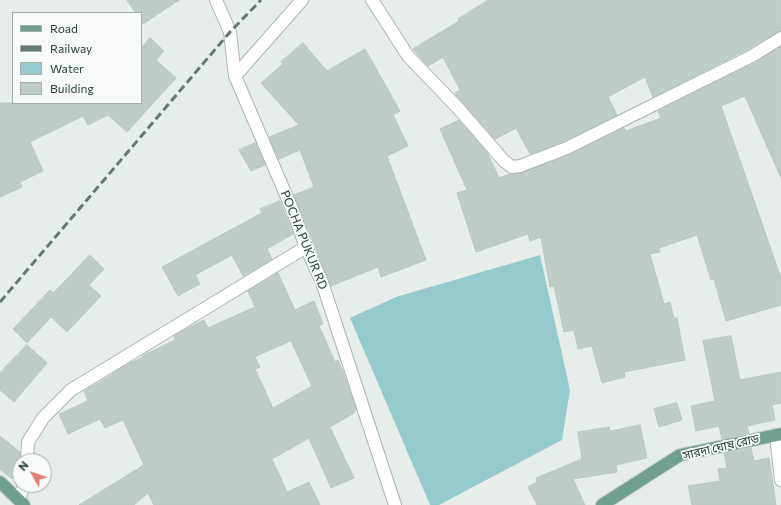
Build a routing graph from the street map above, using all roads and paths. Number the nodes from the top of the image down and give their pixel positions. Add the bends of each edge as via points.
1 (216, 0) edge
2 (302, 0) edge
3 (372, 0) edge
4 (781, 38) edge
5 (235, 76) junction
6 (306, 247) junction
7 (778, 434) edge
8 (27, 453) edge
9 (781, 480) edge
10 (0, 482) edge
11 (22, 502) edge
12 (395, 505) edge
13 (602, 505) edge

1 - 5 street, POCHA PUKUR RD via 230,32
2 - 5 street
3 - 4 street via 408,56 512,167 567,148 752,56
5 - 6 street, POCHA PUKUR RD via 292,208
6 - 8 street via 72,390 43,418 28,442
6 - 12 street, POCHA PUKUR RD via 322,282
7 - 9 street
7 - 13 main road, সারদা ঘোষ রোড via 680,455
10 - 11 main road

